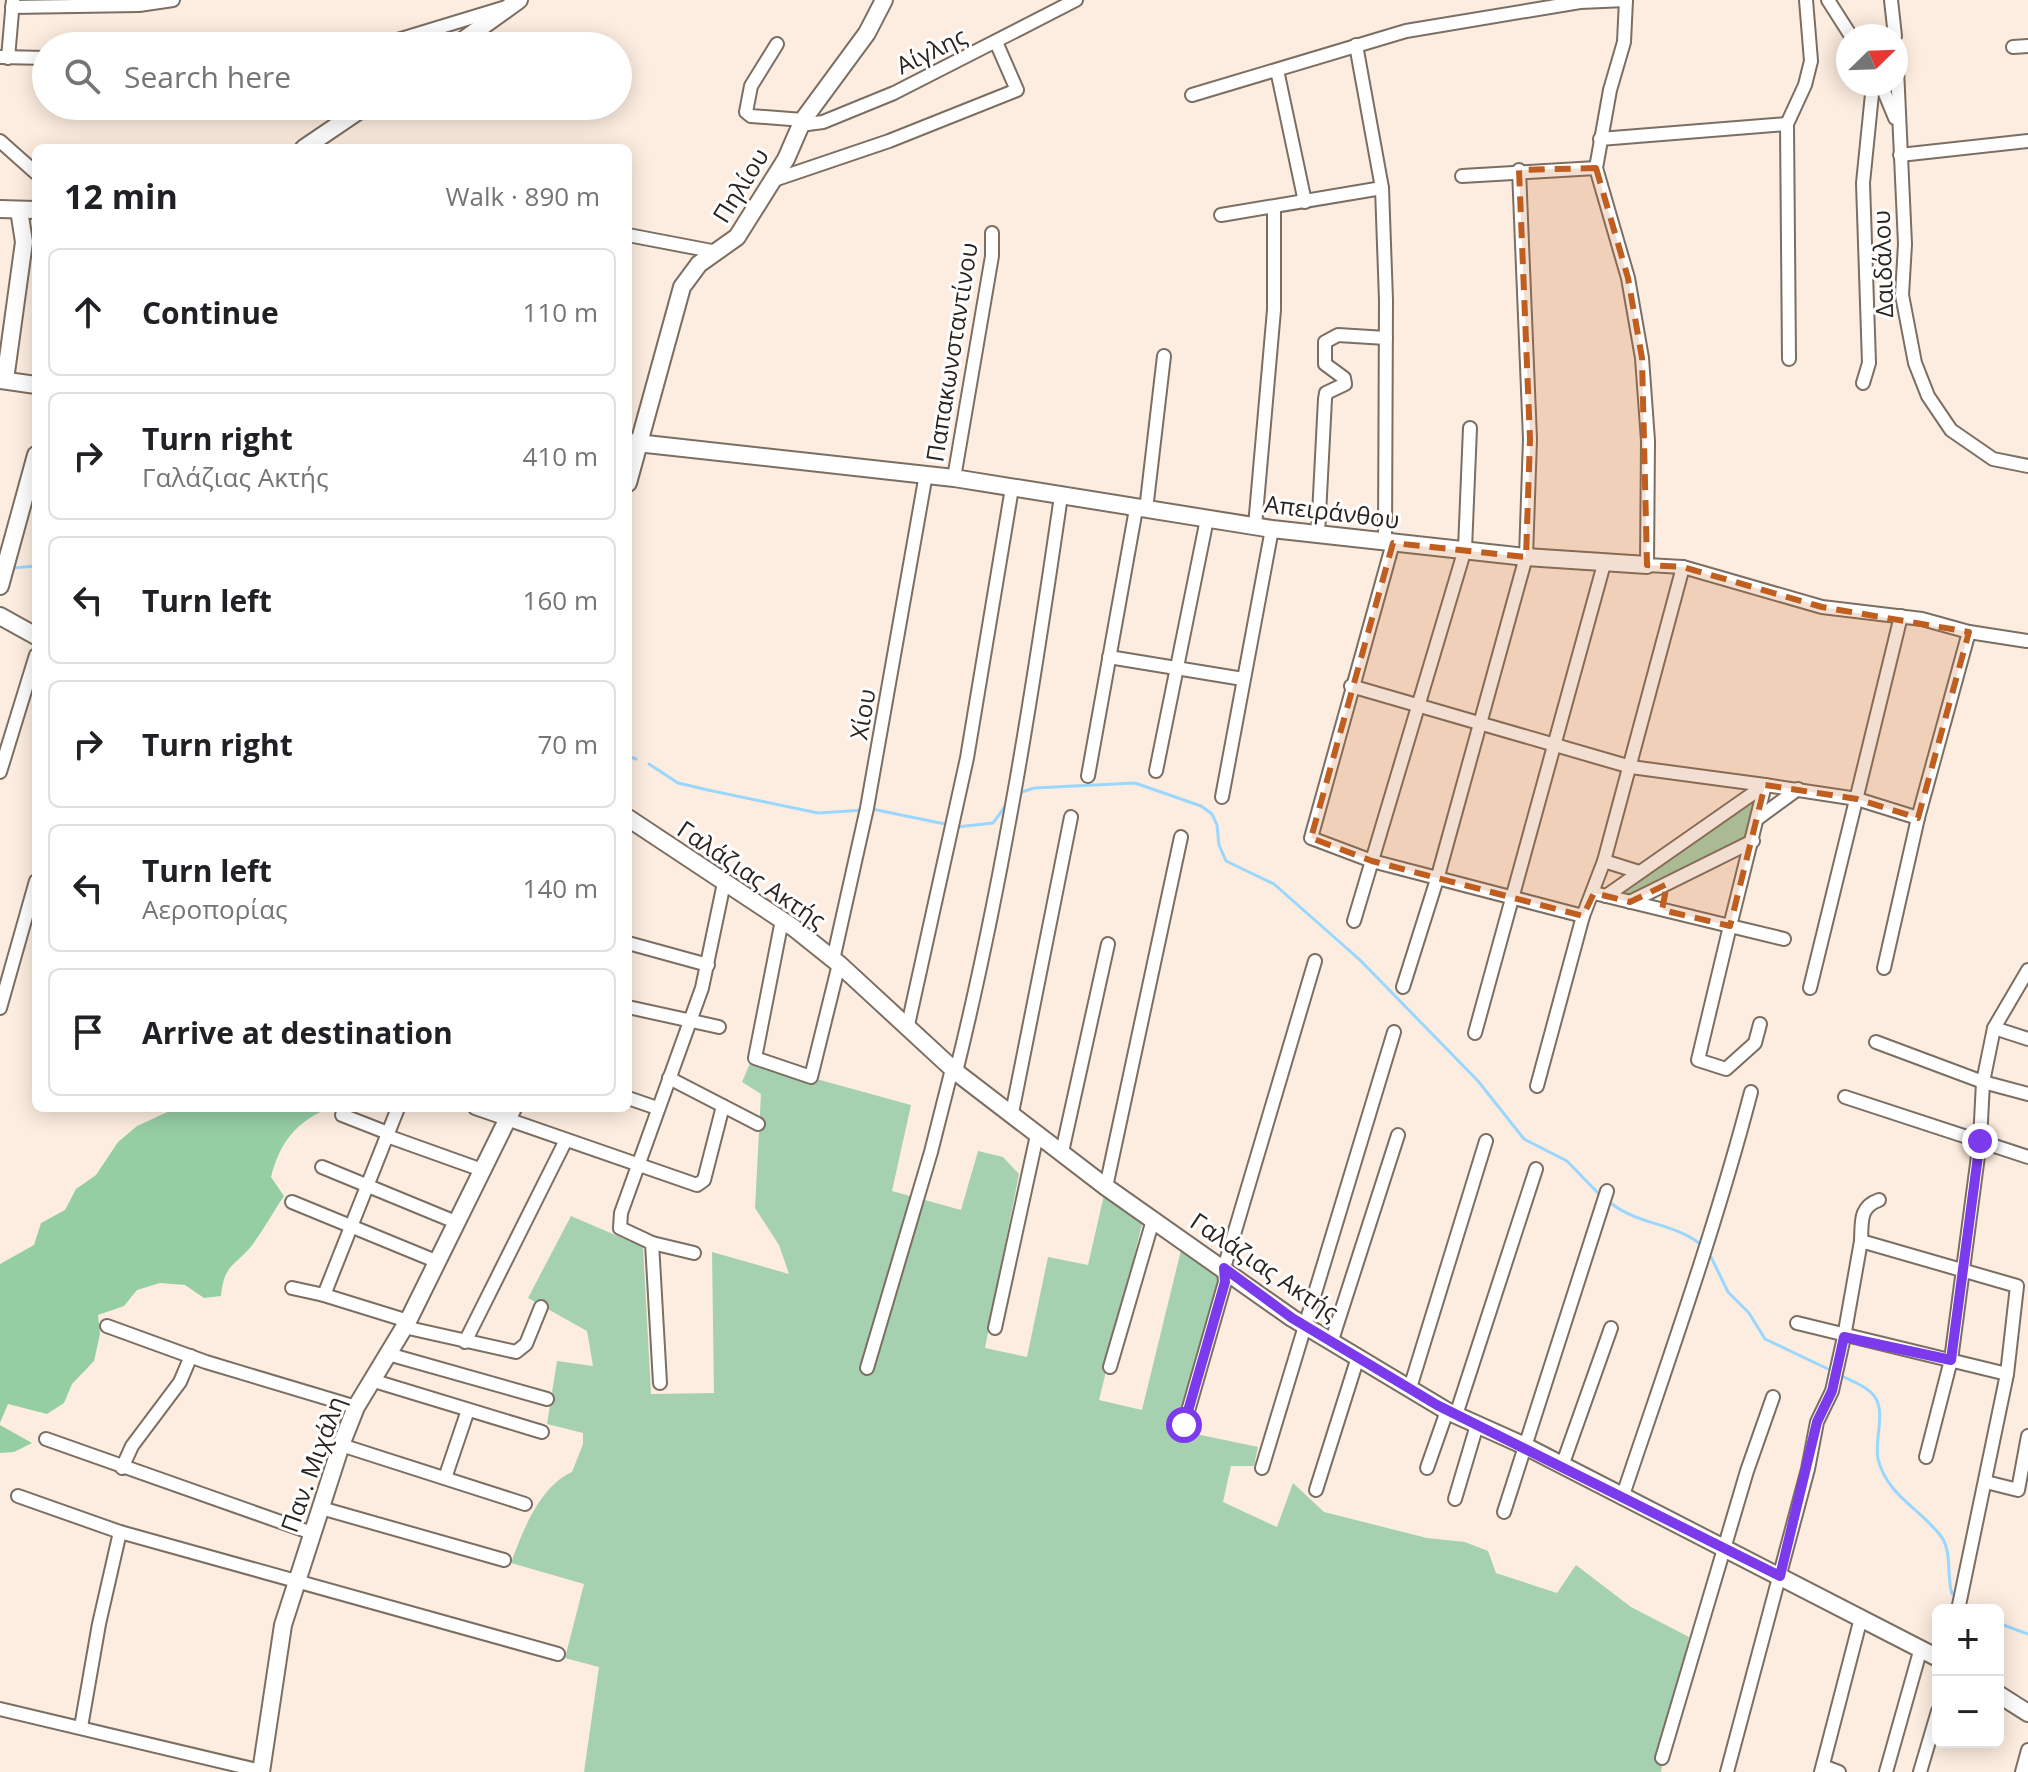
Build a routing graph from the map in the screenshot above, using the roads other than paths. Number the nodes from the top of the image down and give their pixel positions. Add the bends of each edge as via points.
1 (164, 0) edge
2 (173, 0) edge
3 (884, 0) edge
4 (1076, 0) edge
5 (1626, 0) edge
6 (1806, 0) edge
7 (1828, 0) edge
8 (1891, 0) edge
9 (514, 3) edge
10 (13, 4) edge
11 (1843, 24) edge
12 (1894, 24) edge
13 (422, 32) edge
14 (474, 32) edge
15 (996, 42) junction
16 (777, 44) dead end
17 (1356, 45) junction
18 (2028, 46) edge
19 (2013, 47) dead end
20 (4, 57) edge
21 (32, 58) edge
22 (1277, 70) junction
23 (1192, 95) dead end
24 (1872, 96) edge
25 (1886, 96) edge
26 (1899, 96) edge
27 (345, 120) edge
28 (1897, 122) junction
29 (801, 123) junction
30 (1787, 124) junction
31 (1600, 139) junction
32 (0, 141) edge
33 (2028, 141) edge
34 (310, 144) edge
35 (1900, 155) junction
36 (1596, 168) junction
37 (32, 169) edge
38 (1519, 170) junction
39 (1462, 176) dead end
40 (774, 180) junction
41 (1382, 188) junction
42 (1305, 202) junction
43 (1274, 207) junction
44 (0, 209) edge
45 (19, 210) junction
46 (32, 210) edge
47 (1221, 215) dead end
48 (992, 233) dead end
49 (632, 236) edge
50 (717, 252) junction
51 (1386, 338) junction
52 (1164, 356) dead end
53 (1789, 359) dead end
54 (2, 380) edge
55 (1863, 383) dead end
56 (32, 384) edge
57 (1470, 428) dead end
58 (634, 442) edge
59 (2028, 466) edge
60 (32, 470) edge
61 (926, 474) junction
62 (954, 478) junction
63 (1012, 488) junction
64 (1061, 496) junction
65 (1141, 510) junction
66 (1207, 519) junction
67 (1264, 527) junction
68 (1318, 534) junction
69 (1389, 542) junction
70 (1465, 549) junction
71 (1526, 557) junction
72 (1604, 564) junction
73 (1647, 565) junction
74 (1683, 567) junction
75 (0, 586) edge
76 (0, 616) edge
77 (1901, 616) junction
78 (1969, 632) junction
79 (32, 634) edge
80 (2027, 641) edge
81 (1109, 657) junction
82 (32, 668) edge
83 (1176, 669) junction
84 (1243, 679) junction
85 (1351, 686) junction
86 (1419, 705) junction
87 (1482, 722) junction
88 (1556, 744) junction
89 (1631, 767) junction
90 (1156, 771) dead end
91 (0, 772) edge
92 (1088, 776) dead end
93 (1736, 781) junction
94 (1765, 785) junction
95 (1798, 789) junction
96 (1222, 797) dead end
97 (1857, 799) junction
98 (1735, 805) junction
99 (1071, 817) dead end
100 (1918, 818) junction
101 (1757, 819) junction
102 (632, 821) edge
103 (1181, 837) dead end
104 (1753, 841) junction
105 (1372, 861) junction
106 (1604, 861) junction
107 (1639, 872) junction
108 (1438, 876) junction
109 (724, 883) junction
110 (1667, 884) junction
111 (32, 895) edge
112 (1600, 895) junction
113 (1511, 898) junction
114 (1630, 902) junction
115 (1662, 910) junction
116 (1583, 916) junction
117 (782, 920) junction
118 (1354, 921) dead end
119 (1730, 926) junction
120 (1784, 939) dead end
121 (632, 944) edge
122 (1108, 944) dead end
123 (1315, 961) dead end
124 (836, 962) junction
125 (708, 965) junction
126 (1884, 968) dead end
127 (2028, 970) edge
128 (1403, 987) dead end
129 (1810, 988) dead end
130 (0, 1008) edge
131 (632, 1008) edge
132 (690, 1023) junction
133 (1760, 1024) dead end
134 (908, 1025) junction
135 (719, 1027) dead end
136 (1994, 1028) junction
137 (1394, 1032) dead end
138 (1475, 1033) dead end
139 (2028, 1039) edge
140 (1876, 1042) dead end
141 (954, 1070) junction
142 (669, 1078) junction
143 (1983, 1082) junction
144 (1537, 1086) dead end
145 (1751, 1092) dead end
146 (2028, 1094) edge
147 (1845, 1097) dead end
148 (632, 1099) edge
149 (723, 1106) junction
150 (657, 1108) junction
151 (396, 1112) edge
152 (1012, 1113) junction
153 (342, 1115) dead end
154 (510, 1115) edge
155 (758, 1124) dead end
156 (387, 1135) junction
157 (1037, 1135) junction
158 (1398, 1135) dead end
159 (1486, 1141) dead end
160 (1980, 1141) junction
161 (565, 1142) junction
162 (1062, 1152) junction
163 (2028, 1157) edge
164 (638, 1165) junction
165 (322, 1167) dead end
166 (1536, 1169) dead end
167 (482, 1170) junction
168 (367, 1183) junction
169 (1106, 1187) junction
170 (1607, 1191) dead end
171 (1879, 1200) dead end
172 (292, 1202) dead end
173 (1153, 1220) junction
174 (458, 1223) junction
175 (351, 1226) junction
176 (1861, 1241) junction
177 (652, 1243) junction
178 (694, 1253) dead end
179 (438, 1262) junction
180 (1224, 1268) junction
181 (1964, 1269) junction
182 (292, 1288) dead end
183 (324, 1295) junction
184 (541, 1307) dead end
185 (1797, 1323) dead end
186 (406, 1324) junction
187 (1304, 1325) junction
188 (107, 1326) dead end
189 (995, 1328) dead end
190 (1611, 1328) dead end
191 (1844, 1337) junction
192 (1332, 1340) junction
193 (465, 1342) junction
194 (388, 1354) junction
195 (191, 1356) junction
196 (1358, 1357) junction
197 (1951, 1360) junction
198 (1110, 1367) dead end
199 (867, 1368) dead end
200 (2007, 1374) junction
201 (371, 1380) junction
202 (660, 1383) dead end
203 (1410, 1388) junction
204 (1773, 1397) dead end
205 (547, 1399) dead end
206 (356, 1407) junction
207 (468, 1410) junction
208 (1452, 1413) junction
209 (1184, 1425) dead end
210 (1477, 1425) junction
211 (542, 1432) dead end
212 (2028, 1436) edge
213 (46, 1439) dead end
214 (341, 1445) junction
215 (1527, 1447) junction
216 (1926, 1457) dead end
217 (1562, 1466) junction
218 (122, 1468) junction
219 (1262, 1468) dead end
220 (1427, 1468) dead end
221 (445, 1478) junction
222 (1986, 1482) junction
223 (1316, 1490) dead end
224 (2018, 1490) junction
225 (18, 1496) dead end
226 (1622, 1498) junction
227 (1455, 1499) dead end
228 (2028, 1501) edge
229 (525, 1504) dead end
230 (321, 1508) junction
231 (1504, 1512) dead end
232 (120, 1532) junction
233 (312, 1533) junction
234 (1725, 1547) junction
235 (504, 1560) dead end
236 (1780, 1576) junction
237 (296, 1581) junction
238 (1959, 1604) edge
239 (1861, 1618) junction
240 (1921, 1648) junction
241 (558, 1654) dead end
242 (1932, 1654) edge
243 (2004, 1698) edge
244 (0, 1709) edge
245 (2028, 1713) edge
246 (81, 1727) junction
247 (1932, 1731) edge
248 (2028, 1750) edge
249 (1662, 1758) dead end
250 (1822, 1769) edge
251 (261, 1771) edge
252 (1727, 1772) edge
253 (1839, 1772) edge
254 (1886, 1772) edge
255 (1920, 1772) edge
256 (2022, 1772) edge

1 - 2 street
1 - 10 street via 139,5
3 - 29 street, Πηλίου via 867,33
4 - 15 street, Αίγλης
5 - 17 street via 1458,21
5 - 31 street via 1624,42
6 - 30 street via 1811,61
7 - 11 street
8 - 12 street
9 - 13 street
9 - 14 street
10 - 20 street
15 - 29 street, Αίγλης via 858,108 823,122
15 - 40 street via 1017,90
16 - 29 street, Αίγλης via 751,86 746,112
17 - 22 street
17 - 41 street
18 - 19 street
20 - 21 street
22 - 23 street
22 - 42 street
24 - 55 street via 1863,183 1869,363
25 - 28 street
26 - 28 street, Δαιδάλου
27 - 34 street
28 - 35 street, Δαιδάλου
29 - 40 street, Πηλίου
30 - 31 street
30 - 53 street
31 - 36 street
32 - 37 street
33 - 35 street
35 - 59 street, Δαιδάλου via 1904,317 1928,396 1951,430 1979,450 1993,459
36 - 38 street
36 - 73 street via 1628,278 1642,358
38 - 39 street
38 - 71 street via 1530,439
40 - 50 street, Πηλίου via 737,237
41 - 42 street
41 - 51 street
42 - 43 street
43 - 47 street
43 - 67 street
44 - 45 street
45 - 46 street
45 - 54 street via 24,242
48 - 62 street, Παπακωνσταντίνου
49 - 50 street
50 - 58 street, Πηλίου via 699,264 682,287
51 - 68 street via 1338,335 1325,342 1325,364 1345,384 1326,393
51 - 69 street
52 - 65 street
54 - 56 street
57 - 70 street
58 - 61 street, Απειράνθου
60 - 75 street
61 - 62 street, Απειράνθου
61 - 124 street, Χίου
62 - 63 street, Απειράνθου
63 - 64 street, Απειράνθου
63 - 134 street via 967,758
64 - 65 street, Απειράνθου
64 - 141 street via 1006,842 985,953
65 - 66 street, Απειράνθου
65 - 81 street
66 - 67 street, Απειράνθου
66 - 83 street
67 - 68 street, Απειράνθου
67 - 84 street
68 - 69 street, Απειράνθου
69 - 70 street, Απειράνθου
69 - 85 street
70 - 71 street, Απειράνθου
70 - 86 street
71 - 72 street, Απειράνθου
71 - 87 street
72 - 73 street, Απειράνθου
72 - 88 street
73 - 74 street, Απειράνθου
74 - 77 street, Απειράνθου via 1822,607
74 - 89 street
76 - 79 street
77 - 78 street, Απειράνθου
77 - 97 street
78 - 80 street, Απειράνθου
78 - 100 street
81 - 83 street
81 - 92 street
82 - 91 street
83 - 84 street
83 - 90 street
84 - 96 street
85 - 86 street
85 - 105 street via 1311,838
86 - 87 street
86 - 105 street
87 - 88 street
87 - 108 street
88 - 89 street
88 - 113 street
89 - 93 street
89 - 106 street
93 - 94 street
93 - 98 street
94 - 95 street
94 - 98 street
94 - 101 street
95 - 97 street
95 - 101 street
97 - 100 street
97 - 129 street
98 - 107 street
99 - 152 street
100 - 126 street
101 - 104 street
102 - 109 street, Γαλάζιας Ακτής
103 - 169 street
104 - 110 street
104 - 119 street
105 - 108 street
105 - 118 street
106 - 107 street
106 - 112 street
107 - 112 street
108 - 113 street
108 - 128 street
109 - 117 street, Γαλάζιας Ακτής
109 - 125 street
110 - 114 street
110 - 115 street
111 - 130 street
112 - 114 street
112 - 116 street
113 - 116 street
113 - 138 street
114 - 115 street
115 - 119 street
116 - 144 street
117 - 124 street, Γαλάζιας Ακτής
117 - 124 street, Χίου via 755,1058 811,1077
119 - 120 street
119 - 133 street via 1698,1060 1726,1069 1755,1043
121 - 125 street
122 - 162 street
123 - 180 street
124 - 134 street, Γαλάζιας Ακτής
125 - 132 street
127 - 136 street
131 - 132 street
132 - 135 street
132 - 142 street
134 - 141 street, Γαλάζιας Ακτής
136 - 139 street
136 - 143 street
137 - 187 street
140 - 143 street
141 - 152 street, Γαλάζιας Ακτής
141 - 199 street
142 - 149 street
142 - 150 street
143 - 146 street
143 - 160 street
145 - 226 street via 1715,1224
147 - 160 street
148 - 150 street
149 - 155 street
149 - 164 street via 702,1184
150 - 164 street
151 - 156 street
152 - 157 street, Γαλάζιας Ακτής
153 - 156 street
154 - 161 street
154 - 167 street, Παν. Μιχάλη
156 - 167 street
156 - 168 street
157 - 162 street, Γαλάζιας Ακτής
157 - 189 street
158 - 192 street
159 - 203 street
160 - 163 street
160 - 181 street
161 - 164 street
161 - 193 street
162 - 169 street, Γαλάζιας Ακτής
164 - 177 street via 620,1228
165 - 168 street
166 - 208 street
167 - 174 street, Παν. Μιχάλη
168 - 174 street
168 - 175 street
169 - 173 street, Γαλάζιας Ακτής
170 - 215 street
171 - 176 street via 1869,1203 1862,1214
172 - 175 street
173 - 180 street, Γαλάζιας Ακτής
173 - 198 street
174 - 179 street, Παν. Μιχάλη
175 - 179 street
175 - 183 street
176 - 181 street
176 - 191 street
177 - 178 street
177 - 202 street
179 - 186 street, Παν. Μιχάλη
180 - 187 street, Γαλάζιας Ακτής
180 - 209 street via 1225,1282
181 - 197 street
181 - 200 street via 2017,1286
182 - 183 street
183 - 186 street
184 - 193 street via 522,1350
185 - 191 street
186 - 193 street
186 - 194 street, Παν. Μιχάλη
187 - 192 street, Γαλάζιας Ακτής
187 - 219 street
188 - 195 street
190 - 217 street
191 - 197 street
191 - 236 street via 1832,1391 1817,1422
192 - 196 street, Γαλάζιας Ακτής
194 - 201 street, Παν. Μιχάλη
194 - 205 street
195 - 206 street
195 - 218 street via 180,1382 132,1446
196 - 203 street, Γαλάζιας Ακτής
196 - 223 street
197 - 200 street
197 - 216 street
200 - 222 street
201 - 206 street, Παν. Μιχάλη
201 - 207 street
203 - 208 street, Γαλάζιας Ακτής
204 - 234 street
206 - 214 street, Παν. Μιχάλη
207 - 211 street
207 - 221 street
208 - 210 street, Γαλάζιας Ακτής
208 - 220 street
210 - 215 street, Γαλάζιας Ακτής
210 - 227 street
212 - 224 street
213 - 218 street
214 - 221 street
214 - 230 street, Παν. Μιχάλη
215 - 217 street, Γαλάζιας Ακτής
215 - 231 street
217 - 226 street, Γαλάζιας Ακτής
218 - 233 street
221 - 229 street
222 - 224 street
222 - 238 street
224 - 228 street
225 - 232 street
226 - 234 street, Γαλάζιας Ακτής
230 - 233 street, Παν. Μιχάλη
230 - 235 street
232 - 237 street
232 - 246 street
233 - 237 street, Παν. Μιχάλη
234 - 236 street, Γαλάζιας Ακτής
234 - 249 street
236 - 239 street, Γαλάζιας Ακτής
236 - 252 street
237 - 241 street
237 - 251 street, Παν. Μιχάλη via 282,1632
239 - 240 street, Γαλάζιας Ακτής
239 - 250 street
240 - 242 street, Γαλάζιας Ακτής
240 - 254 street
243 - 245 street
244 - 246 street
246 - 251 street
247 - 255 street
248 - 256 street
250 - 253 street

